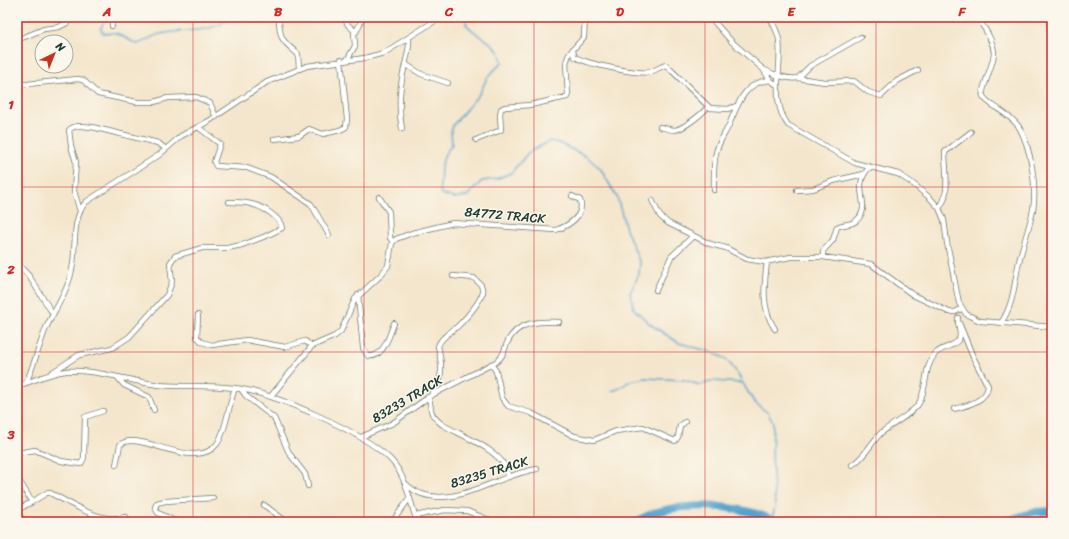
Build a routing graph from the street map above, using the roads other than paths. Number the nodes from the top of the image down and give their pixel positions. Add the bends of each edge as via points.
1 (78, 17) edge
2 (112, 17) edge
3 (279, 17) edge
4 (344, 17) edge
5 (363, 17) edge
6 (440, 17) edge
7 (584, 17) edge
8 (710, 17) edge
9 (770, 17) edge
10 (978, 17) edge
11 (112, 26) dead end
12 (356, 32) junction
13 (861, 37) dead end
14 (409, 38) junction
15 (17, 40) edge
16 (573, 49) junction
17 (344, 60) junction
18 (405, 64) junction
19 (299, 68) junction
20 (763, 69) junction
21 (918, 70) dead end
22 (778, 75) junction
23 (798, 78) junction
24 (770, 80) junction
25 (448, 83) dead end
26 (17, 84) edge
27 (777, 85) junction
28 (708, 106) junction
29 (736, 106) junction
30 (216, 117) junction
31 (198, 127) junction
32 (660, 127) dead end
33 (402, 129) dead end
34 (971, 132) dead end
35 (274, 139) dead end
36 (476, 140) dead end
37 (166, 149) junction
38 (869, 168) junction
39 (864, 174) junction
40 (714, 190) dead end
41 (797, 190) dead end
42 (572, 196) dead end
43 (379, 197) dead end
44 (652, 200) dead end
45 (229, 202) dead end
46 (938, 208) junction
47 (80, 211) junction
48 (329, 235) dead end
49 (693, 236) junction
50 (393, 242) junction
51 (823, 257) junction
52 (767, 262) junction
53 (17, 263) edge
54 (453, 276) dead end
55 (656, 290) dead end
56 (358, 295) junction
57 (959, 310) junction
58 (53, 314) junction
59 (198, 315) dead end
60 (958, 318) junction
61 (559, 322) dead end
62 (394, 323) dead end
63 (1001, 323) junction
64 (1052, 327) edge
65 (775, 329) dead end
66 (312, 346) junction
67 (491, 364) junction
68 (48, 375) junction
69 (118, 378) junction
70 (26, 383) junction
71 (17, 386) edge
72 (235, 388) junction
73 (242, 389) junction
74 (271, 396) junction
75 (429, 396) junction
76 (954, 409) dead end
77 (154, 410) dead end
78 (103, 411) dead end
79 (685, 422) dead end
80 (361, 438) junction
81 (17, 453) edge
82 (116, 465) dead end
83 (852, 465) dead end
84 (537, 469) dead end
85 (508, 476) junction
86 (17, 477) edge
87 (404, 482) junction
88 (308, 486) dead end
89 (213, 498) dead end
90 (410, 499) junction
91 (32, 502) junction
92 (264, 505) dead end
93 (17, 510) edge
94 (17, 513) edge
95 (415, 516) junction
96 (126, 517) dead end
97 (22, 522) edge
98 (177, 522) edge
99 (287, 522) edge
100 (392, 522) edge
101 (417, 522) edge
102 (494, 522) edge
103 (506, 522) edge
104 (541, 522) edge

1 - 15 street via 59,27 44,29
2 - 11 street
3 - 19 street via 280,36 298,54
4 - 12 street
5 - 12 street
6 - 14 street
7 - 16 street via 584,37
8 - 20 street via 738,49
9 - 22 street via 779,40
10 - 63 street via 992,42 994,53 982,96 1006,112 1018,126 1031,161 1033,210 1012,301
12 - 17 street via 356,46
13 - 23 street via 810,66
14 - 17 street via 379,54
14 - 18 street
16 - 28 street via 574,56 578,59 622,70 650,72 666,65
16 - 36 street via 566,63 567,97 530,105 505,107 501,109 500,130
17 - 19 street
17 - 35 street via 346,126 323,134 309,129 299,136
18 - 25 street via 421,74
18 - 33 street via 399,102
19 - 30 street via 259,87
20 - 22 street
20 - 24 street
21 - 23 street via 897,81 880,96 868,92 854,81 825,82
22 - 23 street
22 - 27 street
24 - 27 street
24 - 29 street via 749,87
26 - 30 street via 78,79 83,80 101,95 141,102 196,97 210,103
27 - 38 street via 781,114 788,125 836,153
28 - 29 street via 712,109 725,110
28 - 32 street via 704,112 680,128 671,130
29 - 40 street via 716,152
30 - 31 street
31 - 37 street via 181,136
31 - 48 street via 220,144 214,162 216,166 247,168 271,177 311,204
34 - 46 street via 944,152 945,193 944,202
37 - 47 street via 135,172 96,194
37 - 47 street via 158,144 87,126 76,126 69,130 76,164 74,191
38 - 39 street
38 - 46 street via 892,172 904,178 922,190
39 - 41 street via 833,181 813,189
39 - 51 street via 860,187 864,204 860,217 853,223 837,227 833,240 823,251
42 - 50 street, 84772 TRACK via 582,204 579,213 569,225 556,230 453,223 412,233
43 - 50 street via 389,212 390,238
44 - 49 street via 664,220
45 - 68 street via 255,205 277,219 282,228 242,245 202,248 175,256 170,263 172,282 167,295 129,337 112,348 79,355
46 - 57 street via 944,220
47 - 58 street via 73,265
49 - 52 street via 752,260
49 - 55 street via 671,257
50 - 56 street via 388,266
51 - 52 street via 791,257
51 - 57 street via 871,264 913,295 948,312
52 - 65 street via 766,311
53 - 58 street via 29,276
54 - 75 street via 474,278 481,285 483,292 460,324 440,341 440,381
56 - 62 street via 363,348 368,356 374,355 383,347
56 - 66 street via 341,331
57 - 60 street
57 - 63 street via 975,320
58 - 70 street
59 - 66 street via 197,338 208,345 247,340 280,347 305,341
60 - 76 street via 973,357 988,386 983,397
60 - 83 street via 960,338 932,358 926,369 924,391 919,404 881,433 860,460
61 - 67 street, 83233 TRACK via 537,321 522,327 508,340 500,358
63 - 64 street
66 - 74 street
67 - 75 street, 83233 TRACK
67 - 79 street via 496,371 502,398 508,406 531,413 578,438 594,440 616,431 643,427 675,441 680,426
68 - 69 street via 80,371
68 - 70 street
69 - 72 street via 164,385
69 - 77 street via 124,385 149,397
70 - 71 street
72 - 73 street
72 - 82 street via 224,428 211,449 204,453 192,454 137,441 126,441 120,445
73 - 74 street
73 - 88 street via 246,396 274,418 289,453 305,474
74 - 80 street
75 - 80 street, 83233 TRACK via 393,423
75 - 85 street via 431,413 435,419 500,459 507,467
78 - 81 street via 85,417 84,458 81,464 61,461 35,450
80 - 87 street via 390,459
84 - 85 street, 83235 TRACK
85 - 87 street, 83235 TRACK via 452,496 434,497 421,494
86 - 91 street
87 - 90 street
89 - 98 street via 157,503 155,507 158,513
90 - 95 street
90 - 100 street
91 - 93 street
91 - 96 street via 50,493 106,518
92 - 99 street
94 - 97 main road
95 - 101 street
95 - 102 street via 445,510 467,511
103 - 104 street

